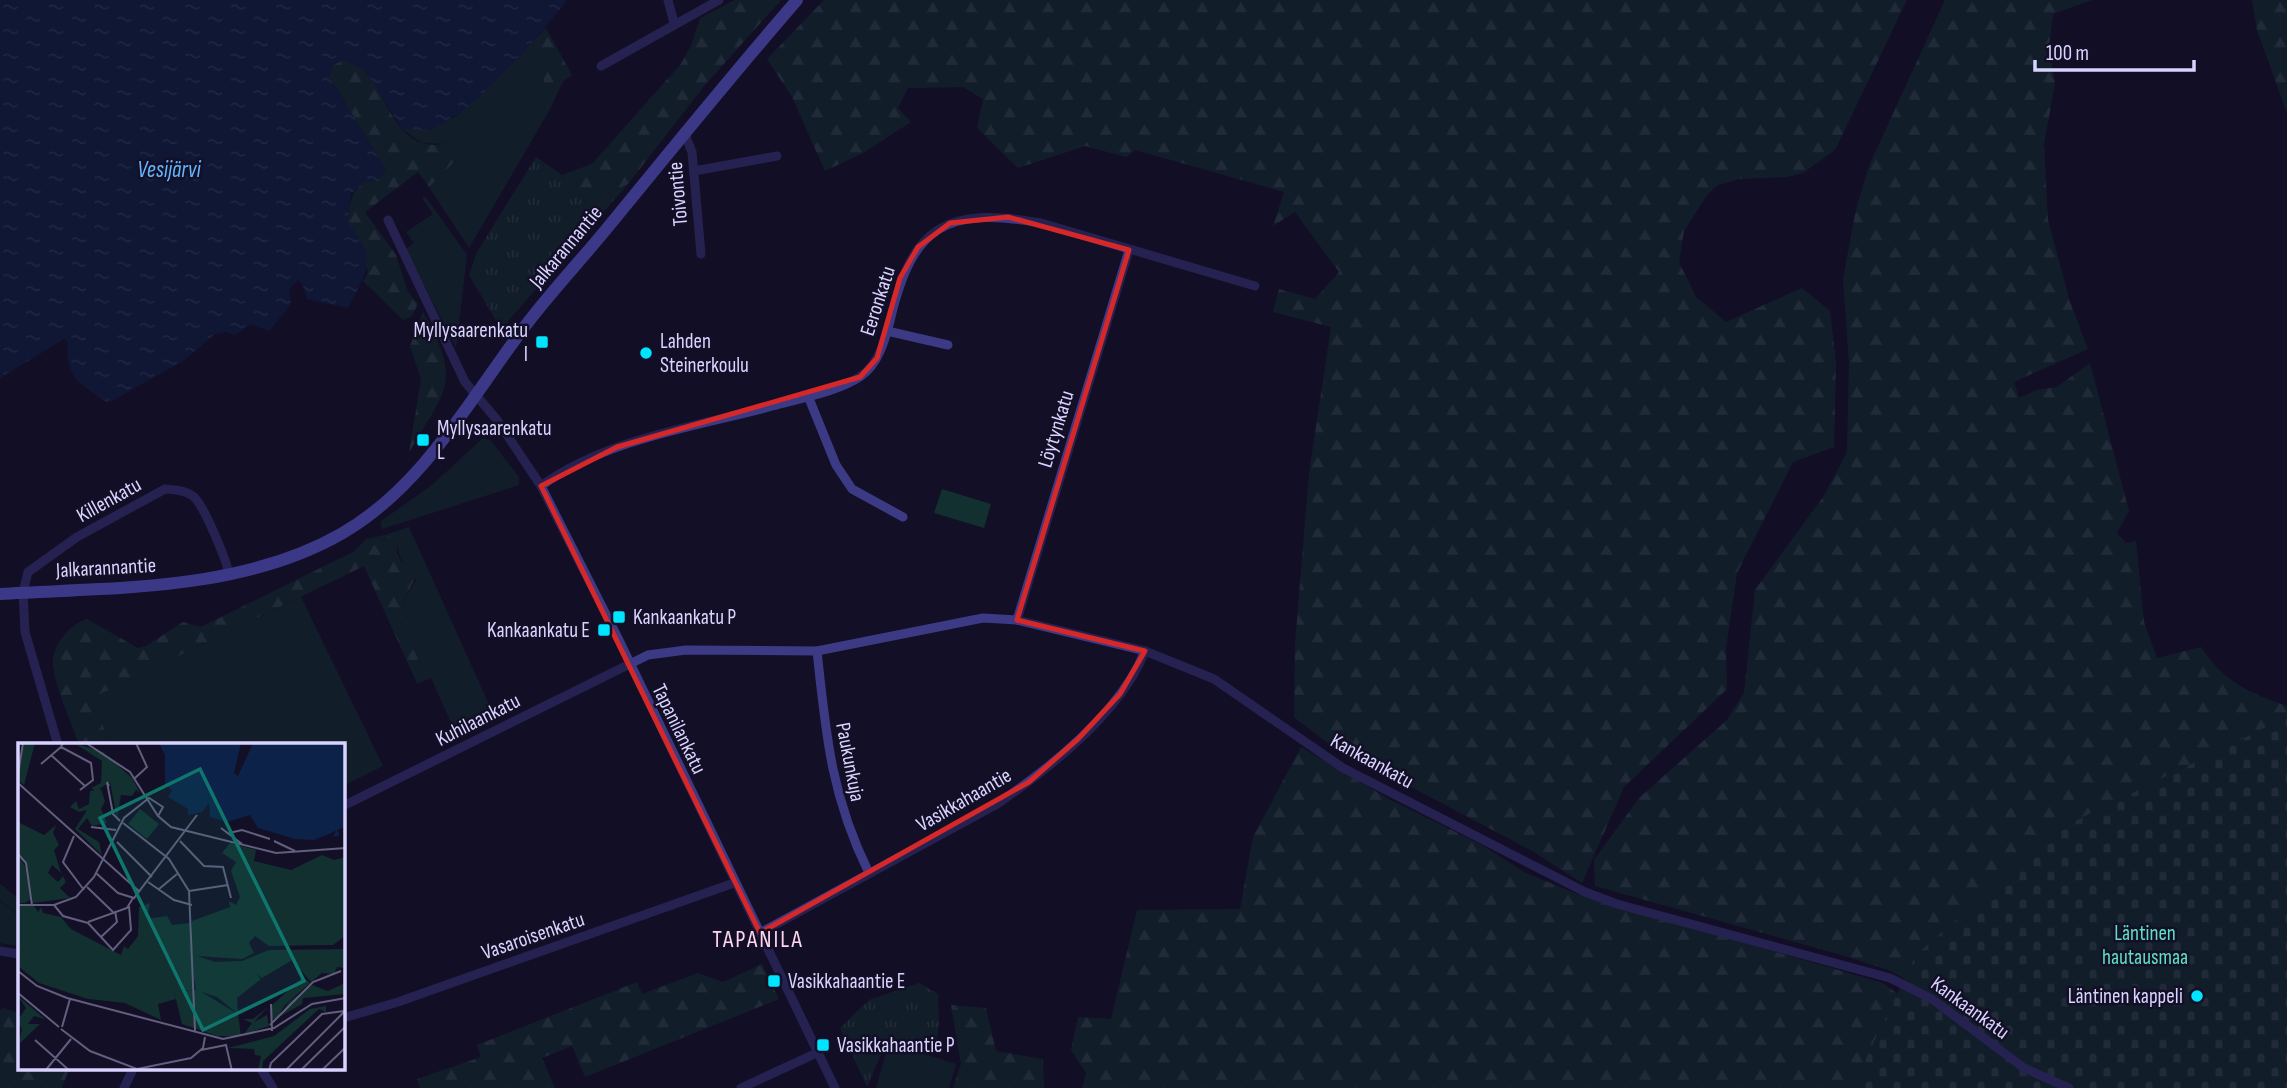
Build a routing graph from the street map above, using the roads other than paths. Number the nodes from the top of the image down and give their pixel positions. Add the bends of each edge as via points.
1 (668, 0) edge
2 (719, 0) edge
3 (797, 0) edge
4 (674, 23) junction
5 (601, 66) dead end
6 (684, 132) junction
7 (777, 156) dead end
8 (694, 171) junction
9 (388, 220) dead end
10 (1129, 250) junction
11 (701, 254) dead end
12 (1255, 286) dead end
13 (887, 331) junction
14 (948, 345) dead end
15 (475, 396) junction
16 (808, 396) junction
17 (541, 486) junction
18 (903, 517) dead end
19 (229, 574) junction
20 (23, 593) junction
21 (0, 594) edge
22 (1017, 620) junction
23 (817, 651) junction
24 (1145, 651) junction
25 (629, 664) junction
26 (57, 743) edge
27 (345, 806) edge
28 (869, 873) junction
29 (734, 883) junction
30 (760, 933) junction
31 (0, 951) edge
32 (18, 954) edge
33 (345, 1017) edge
34 (819, 1052) junction
35 (133, 1070) edge
36 (262, 1070) edge
37 (124, 1088) edge
38 (273, 1088) edge
39 (741, 1088) edge
40 (835, 1088) edge
41 (2069, 1088) edge

1 - 4 street
2 - 4 street
3 - 6 main road, Jalkarannantie
4 - 5 street
6 - 8 street, Toivontie
6 - 15 main road, Jalkarannantie via 529,321
7 - 8 street
8 - 11 street, Toivontie
9 - 15 street, Tapanilankatu
10 - 12 street, Eeronkatu
10 - 13 street, Eeronkatu via 1008,217 973,217 950,223 918,247 900,278
10 - 22 street, Löytynkatu
13 - 14 street
13 - 16 street, Eeronkatu via 877,358 860,377
15 - 17 street, Tapanilankatu via 497,420
15 - 19 main road, Jalkarannantie via 410,478 342,533 303,552
16 - 17 street, Eeronkatu via 617,447 577,463
16 - 18 street via 836,465 852,489
17 - 25 street, Tapanilankatu
19 - 20 main road, Jalkarannantie via 177,583
19 - 20 street, Killenkatu via 194,496 166,489 77,537 28,572
20 - 21 main road, Jalkarannantie
20 - 26 street via 30,656
22 - 23 street, Kankaankatu via 983,618
22 - 24 street, Kankaankatu
23 - 25 street, Kankaankatu via 676,650
23 - 28 street, Paukunkuja via 827,752 842,813
24 - 28 street, Vasikkahaantie via 1120,694 1029,782
24 - 41 street, Kankaankatu via 1214,679 1343,768 1585,892 1890,978 1932,999 2024,1068
25 - 27 street, Kuhilaankatu
25 - 29 street, Tapanilankatu
28 - 30 street, Vasikkahaantie
29 - 30 street, Tapanilankatu
29 - 33 street, Vasaroisenkatu
30 - 34 street, Tapanilankatu
31 - 32 street
34 - 39 street
34 - 40 street, Tapanilankatu
35 - 37 street
36 - 38 street

